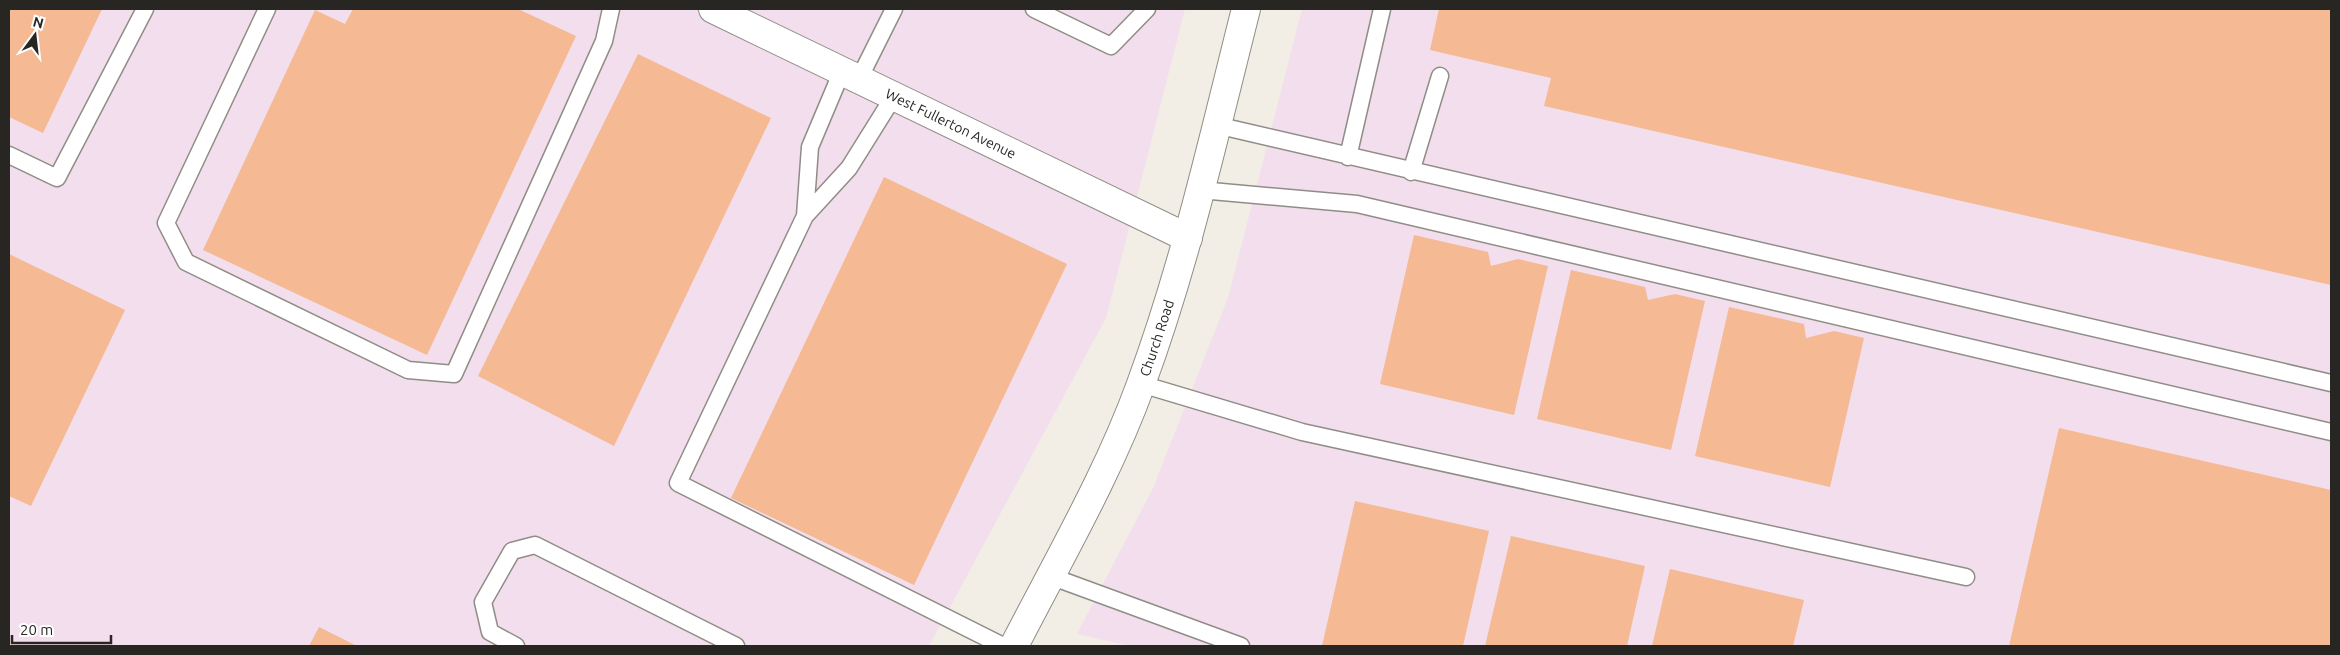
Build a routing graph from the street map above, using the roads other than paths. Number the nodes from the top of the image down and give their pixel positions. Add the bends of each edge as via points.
1 (145, 9) edge
2 (267, 9) edge
3 (611, 9) edge
4 (713, 9) edge
5 (894, 9) edge
6 (1034, 9) edge
7 (1147, 9) edge
8 (1246, 9) edge
9 (1382, 9) edge
10 (743, 15) edge
11 (851, 75) junction
12 (1440, 76) dead end
13 (894, 96) junction
14 (1216, 125) junction
15 (9, 156) edge
16 (1348, 157) junction
17 (1411, 172) junction
18 (1200, 190) junction
19 (805, 216) junction
20 (1188, 238) junction
21 (2331, 383) edge
22 (1142, 384) junction
23 (2331, 432) edge
24 (1050, 576) junction
25 (1966, 577) dead end
26 (516, 646) edge
27 (736, 646) edge
28 (1004, 646) edge
29 (1014, 646) edge
30 (1241, 646) edge

1 - 15 lane via 57,178
2 - 3 lane via 166,223 186,262 408,370 454,374 604,41
4 - 10 street, West Fullerton Avenue
5 - 11 lane
6 - 7 lane via 1111,46
8 - 14 street, Church Road
9 - 16 lane
10 - 11 street, West Fullerton Avenue
11 - 13 street, West Fullerton Avenue
11 - 19 lane via 810,147
12 - 17 lane
13 - 19 lane via 848,168
13 - 20 street, West Fullerton Avenue
14 - 16 lane
14 - 18 street, Church Road
16 - 17 lane
17 - 21 lane
18 - 20 street, Church Road
18 - 23 lane via 1357,204
19 - 28 lane via 678,484
20 - 22 street, Church Road
22 - 24 street, Church Road via 1111,458
22 - 25 lane via 1302,432
24 - 29 street, Church Road
24 - 30 lane
26 - 27 lane via 490,632 483,602 512,551 534,545

